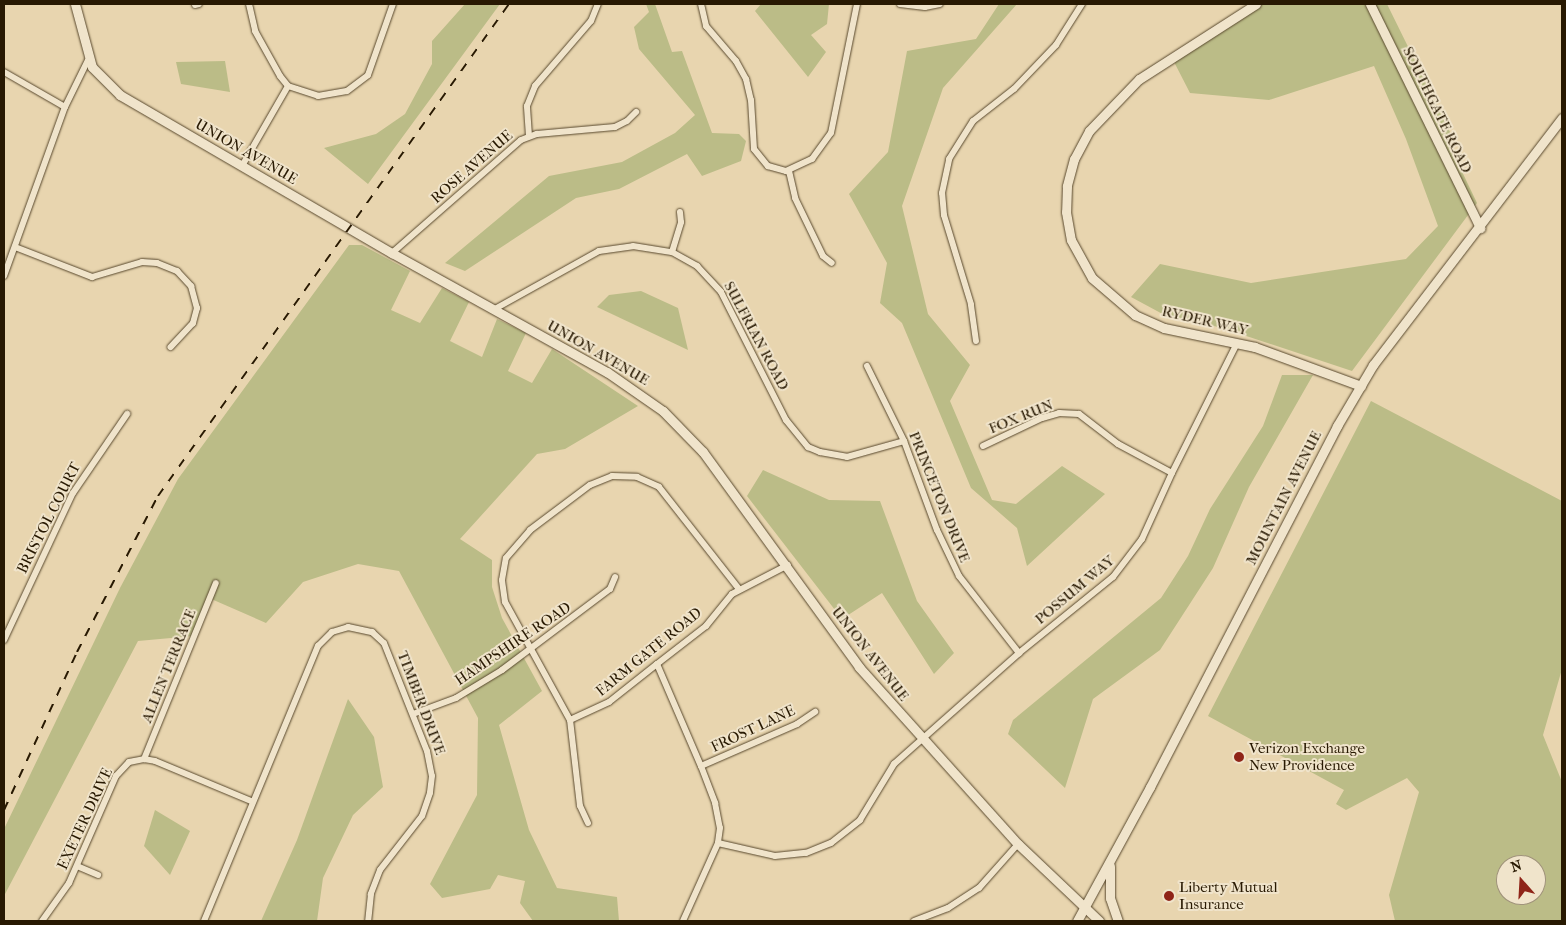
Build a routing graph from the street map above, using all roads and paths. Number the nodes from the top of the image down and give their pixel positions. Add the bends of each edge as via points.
1 (75, 4) edge
2 (249, 4) edge
3 (393, 4) edge
4 (598, 4) edge
5 (701, 4) edge
6 (857, 4) edge
7 (900, 4) edge
8 (940, 4) edge
9 (1082, 4) edge
10 (1256, 4) edge
11 (1370, 4) edge
12 (88, 60) junction
13 (4, 72) edge
14 (288, 86) junction
15 (66, 107) junction
16 (636, 112) dead end
17 (1562, 118) edge
18 (529, 136) junction
19 (242, 166) junction
20 (789, 171) junction
21 (680, 212) dead end
22 (1480, 228) junction
23 (15, 247) junction
24 (392, 252) junction
25 (672, 252) junction
26 (832, 263) dead end
27 (4, 276) edge
28 (493, 310) junction
29 (976, 341) dead end
30 (1237, 343) junction
31 (171, 346) dead end
32 (867, 366) dead end
33 (1361, 386) junction
34 (127, 414) dead end
35 (904, 441) junction
36 (983, 446) dead end
37 (1172, 473) junction
38 (788, 565) junction
39 (615, 577) dead end
40 (216, 583) dead end
41 (739, 588) junction
42 (4, 640) edge
43 (529, 647) junction
44 (1019, 654) junction
45 (657, 664) junction
46 (815, 712) dead end
47 (413, 714) junction
48 (570, 720) junction
49 (922, 740) junction
50 (144, 759) junction
51 (701, 766) junction
52 (251, 801) junction
53 (588, 823) dead end
54 (718, 843) junction
55 (1018, 844) junction
56 (1111, 862) junction
57 (77, 866) junction
58 (98, 875) dead end
59 (1084, 909) junction
60 (42, 921) edge
61 (204, 921) edge
62 (368, 921) edge
63 (683, 921) edge
64 (914, 921) edge
65 (1077, 921) edge
66 (1099, 921) edge
67 (1118, 921) edge

1 - 12 main road, UNION AVENUE
2 - 14 street via 255,31
3 - 14 street via 382,28 374,67 359,84 334,95 318,96
4 - 18 street via 591,21 535,86 527,106
5 - 20 street via 706,26 729,52 746,80 751,100 754,149 768,166
6 - 20 street via 831,133 812,159
7 - 8 street via 925,7
9 - 29 street via 1056,45 1014,89 973,121 949,159 943,181 944,215 971,304
10 - 30 main road, RYDER WAY via 1150,70 1119,97 1079,147 1069,174 1066,198 1068,226 1076,254 1092,278 1112,298 1135,315 1164,328
11 - 22 main road, SOUTHGATE ROAD
12 - 15 street
12 - 19 main road, UNION AVENUE via 98,75 120,95
13 - 15 street
14 - 19 street
15 - 23 street
16 - 18 street, ROSE AVENUE via 628,121 615,127
17 - 22 main road, MOUNTAIN AVENUE
18 - 24 street, ROSE AVENUE
19 - 24 main road, UNION AVENUE
20 - 26 street via 795,198 823,256
21 - 25 street via 681,222
22 - 33 main road, MOUNTAIN AVENUE
23 - 27 street
23 - 31 street via 92,277 142,262 163,264 177,270 192,286 197,308 193,323
24 - 28 main road, UNION AVENUE
25 - 28 street, SULFRIAN ROAD via 632,246 599,251
25 - 35 street, SULFRIAN ROAD via 697,266 721,292 786,420 808,447 848,457
28 - 38 main road, UNION AVENUE via 607,372 663,411 703,452
30 - 33 main road, RYDER WAY
30 - 37 street, POSSUM WAY
32 - 35 street, PRINCETON DRIVE
33 - 56 main road, MOUNTAIN AVENUE via 1336,426
34 - 42 street, BRISTOL COURT via 73,493
35 - 44 street, PRINCETON DRIVE via 937,530 959,576
36 - 37 street, FOX RUN via 1042,418 1059,413 1079,414 1123,448
37 - 44 street, POSSUM WAY via 1130,559 1113,577
38 - 41 street via 762,581
38 - 49 main road, UNION AVENUE via 859,667
39 - 43 street, HAMPSHIRE ROAD via 610,589
40 - 50 street, ALLEN TERRACE
41 - 43 street via 659,487 637,476 612,476 590,485 530,530 506,558 502,580 505,602
41 - 45 street, FARM GATE ROAD via 706,626
43 - 47 street, HAMPSHIRE ROAD via 502,670 456,698
43 - 48 street
44 - 49 street, POSSUM WAY
45 - 48 street, FARM GATE ROAD via 609,702
45 - 51 street
46 - 51 street, FROST LANE via 797,724
47 - 52 street, TIMBER DRIVE via 388,651 378,637 356,627 332,632 318,646
47 - 62 street, TIMBER DRIVE via 430,759 430,793 417,824 380,870 371,894
48 - 53 street via 580,806
49 - 54 street, POSSUM WAY via 890,769 860,820 832,843 806,853 775,856
49 - 55 main road, UNION AVENUE
50 - 52 street
50 - 57 street, EXETER DRIVE via 129,762 116,776
51 - 54 street via 718,814
52 - 61 street, TIMBER DRIVE
54 - 63 street
55 - 59 main road, UNION AVENUE
55 - 64 street via 978,888 948,908
56 - 59 main road, MOUNTAIN AVENUE
56 - 67 main road via 1109,891
57 - 58 street
57 - 60 street, EXETER DRIVE via 69,884
59 - 65 main road, MOUNTAIN AVENUE
59 - 66 main road, UNION AVENUE

